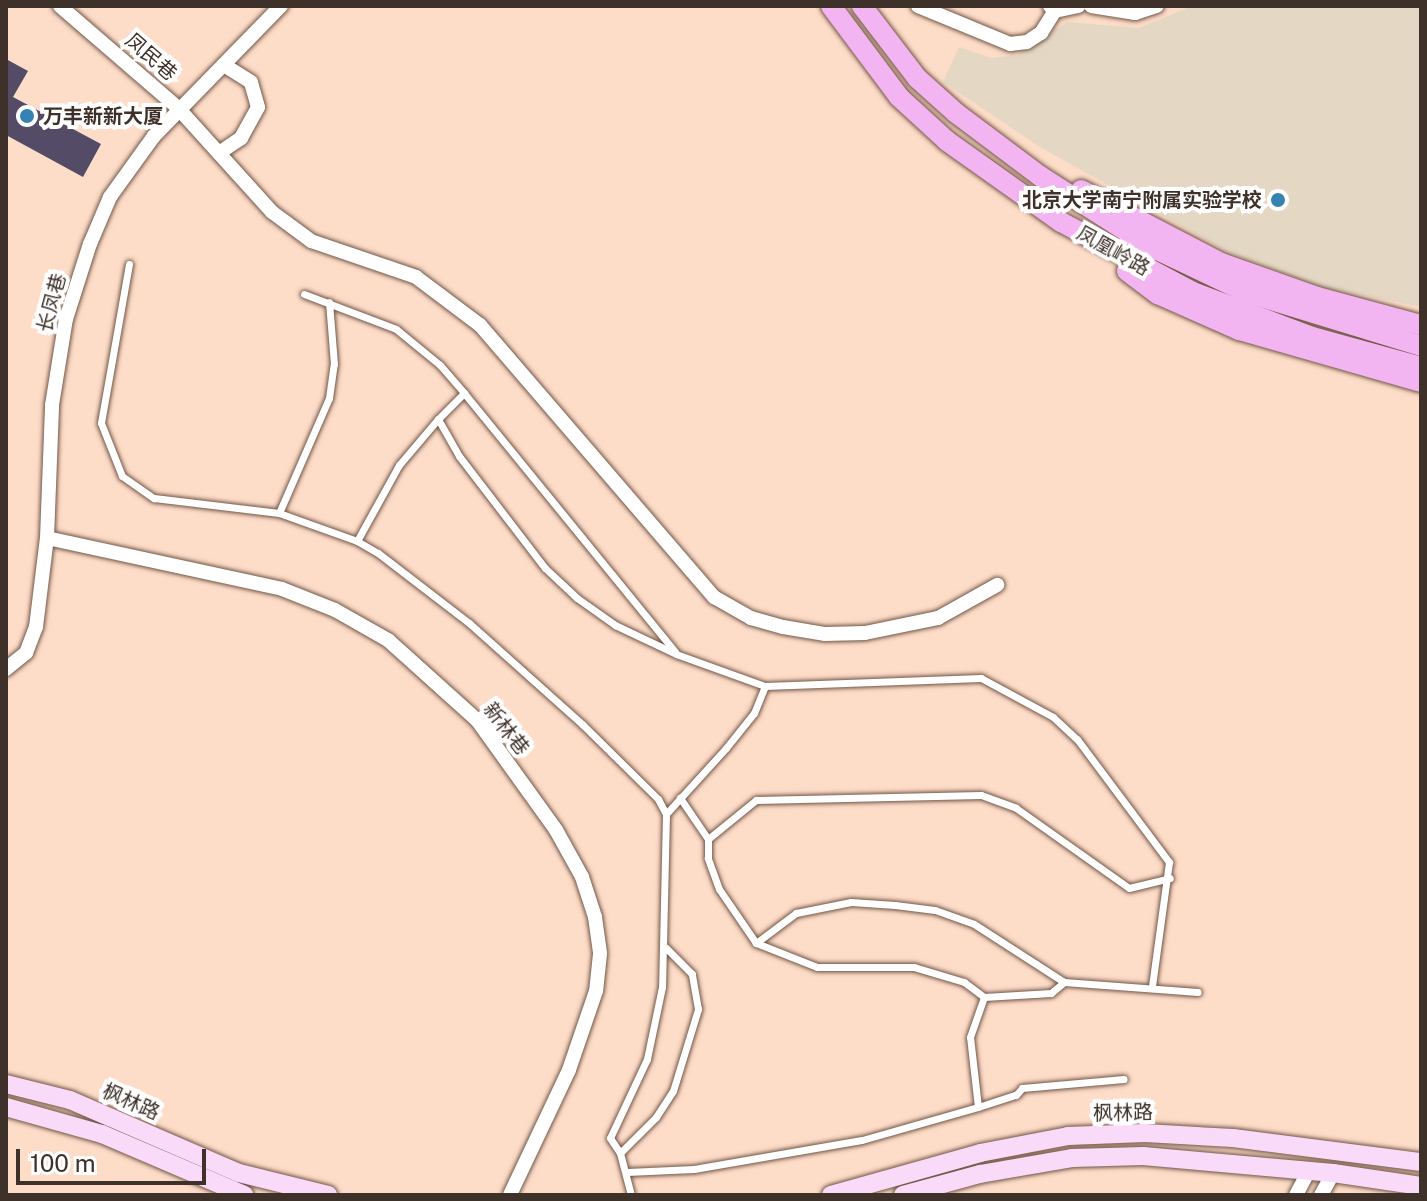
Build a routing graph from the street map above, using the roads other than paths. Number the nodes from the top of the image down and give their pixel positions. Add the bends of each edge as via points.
1 (60, 6) edge
2 (281, 6) edge
3 (831, 6) edge
4 (862, 6) edge
5 (918, 6) edge
6 (1078, 6) edge
7 (1091, 6) edge
8 (1157, 6) edge
9 (1053, 9) edge
10 (224, 65) junction
11 (178, 108) junction
12 (219, 153) junction
13 (1021, 162) junction
14 (1080, 234) junction
15 (129, 264) dead end
16 (304, 294) dead end
17 (329, 302) junction
18 (1421, 325) edge
19 (1421, 346) edge
20 (1421, 367) edge
21 (1421, 382) edge
22 (464, 393) junction
23 (438, 419) junction
24 (279, 513) junction
25 (47, 538) junction
26 (357, 541) junction
27 (997, 585) dead end
28 (676, 654) junction
29 (6, 669) edge
30 (765, 686) junction
31 (680, 798) junction
32 (666, 814) junction
33 (708, 839) junction
34 (1170, 878) junction
35 (756, 943) junction
36 (666, 948) junction
37 (1064, 982) junction
38 (1152, 986) junction
39 (1198, 992) dead end
40 (984, 997) junction
41 (1124, 1079) dead end
42 (6, 1084) edge
43 (6, 1107) edge
44 (978, 1107) junction
45 (620, 1153) junction
46 (1421, 1162) edge
47 (627, 1172) junction
48 (1308, 1172) junction
49 (1333, 1173) junction
50 (1421, 1186) edge
51 (244, 1195) edge
52 (328, 1195) edge
53 (510, 1195) edge
54 (631, 1195) edge
55 (831, 1195) edge
56 (903, 1195) edge
57 (1296, 1195) edge
58 (1321, 1195) edge

1 - 11 street, 凤民巷
2 - 10 street, 长凤巷
3 - 14 main road, 凤凰岭路 via 899,97 923,119 1011,189
4 - 13 main road, 凤凰岭路 via 917,78
5 - 9 street via 1010,44 1041,33
6 - 9 street
7 - 8 street via 1135,13
10 - 11 street, 长凤巷
10 - 12 street via 251,82 258,107 241,138
11 - 12 street, 凤民巷
11 - 25 street, 长凤巷 via 110,197 66,319 52,405
12 - 27 street, 凤民巷 via 272,212 311,241 416,277 480,325 685,567 714,597 751,618 825,634 865,633 938,618
13 - 18 main road via 1221,263 1317,297
13 - 19 main road, 凤凰岭路 via 1171,258 1221,282
14 - 20 main road, 凤凰岭路 via 1193,292 1312,337
14 - 21 main road via 1181,306 1292,349
15 - 24 lane via 101,423 122,476 172,503
16 - 17 lane
17 - 22 lane via 396,329
17 - 24 lane via 334,364 329,398
22 - 23 lane
22 - 28 lane
23 - 26 lane via 399,465
23 - 28 lane via 481,490 545,568 615,625
24 - 26 lane
25 - 29 street, 长凤巷 via 36,627 26,653
25 - 53 street, 新林巷 via 282,589 335,610 388,640 477,720 556,830 582,877 595,917 600,954 596,991 569,1070
26 - 32 lane via 418,581 582,724 658,799
28 - 30 lane
30 - 31 lane via 754,713
30 - 34 lane via 839,687 954,677 1001,685 1036,704 1077,739 1163,849
31 - 32 lane
31 - 33 lane
32 - 36 lane via 661,872
33 - 34 lane via 756,800 981,795 1016,808 1129,888
33 - 35 lane via 719,889
34 - 38 lane
35 - 37 lane via 796,913 851,902 935,910 1000,938
35 - 40 lane via 817,967 914,967 964,982
36 - 45 lane via 647,1059 610,1138
36 - 45 lane via 692,974 698,1009 673,1091
37 - 38 lane
37 - 40 lane via 1051,993
38 - 39 lane
40 - 44 lane via 970,1037
41 - 44 lane via 1022,1088 1016,1095
42 - 52 main road, 枫林路 via 70,1100 239,1173
43 - 51 main road, 枫林路 via 102,1134
44 - 47 lane via 862,1140 694,1169
45 - 47 lane
46 - 55 main road, 枫林路 via 1233,1138 1068,1136 980,1153
47 - 54 lane
48 - 49 main road
48 - 56 main road via 1143,1156 1072,1158 980,1174
48 - 57 street
49 - 50 main road
49 - 58 street

